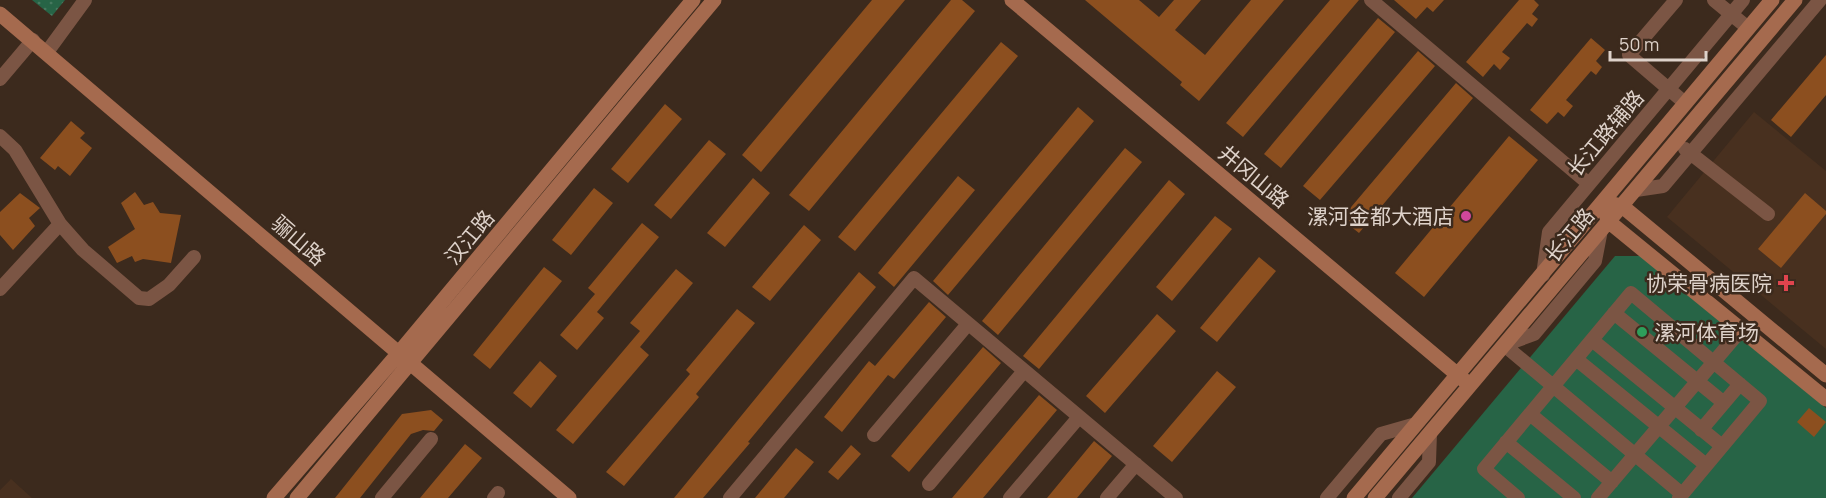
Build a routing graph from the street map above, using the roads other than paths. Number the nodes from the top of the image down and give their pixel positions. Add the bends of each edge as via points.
1 (85, 0) edge
2 (693, 0) edge
3 (714, 0) edge
4 (1012, 0) edge
5 (1371, 0) edge
6 (1676, 0) edge
7 (1714, 0) edge
8 (1742, 0) edge
9 (1772, 0) edge
10 (1795, 0) edge
11 (1820, 0) edge
12 (0, 14) edge
13 (1731, 14) junction
14 (1748, 28) junction
15 (33, 40) junction
16 (47, 52) junction
17 (0, 79) edge
18 (1669, 89) junction
19 (1685, 103) junction
20 (0, 136) edge
21 (1676, 142) junction
22 (1690, 153) junction
23 (1589, 184) junction
24 (1636, 190) junction
25 (1604, 202) junction
26 (1622, 206) junction
27 (1768, 214) dead end
28 (60, 224) junction
29 (1605, 226) junction
30 (194, 257) dead end
31 (1543, 275) junction
32 (0, 289) edge
33 (1614, 313) junction
34 (968, 324) junction
35 (1741, 330) junction
36 (1592, 340) junction
37 (1503, 345) junction
38 (399, 353) junction
39 (1576, 359) junction
40 (1714, 362) junction
41 (411, 364) junction
42 (1024, 371) junction
43 (1826, 375) edge
44 (1464, 380) junction
45 (1697, 381) junction
46 (1740, 384) junction
47 (1553, 386) junction
48 (1826, 399) edge
49 (1724, 403) junction
50 (1675, 408) junction
51 (1530, 414) junction
52 (1079, 417) junction
53 (1416, 424) junction
54 (1659, 427) junction
55 (1701, 430) junction
56 (1430, 433) junction
57 (874, 435) dead end
58 (431, 439) dead end
59 (1506, 442) junction
60 (1722, 446) junction
61 (1635, 455) junction
62 (1136, 464) junction
63 (1706, 465) junction
64 (1612, 482) junction
65 (929, 484) dead end
66 (1680, 496) edge
67 (274, 498) edge
68 (297, 498) edge
69 (382, 498) edge
70 (569, 498) edge
71 (730, 498) edge
72 (1010, 498) edge
73 (1107, 498) edge
74 (1176, 498) edge
75 (1327, 498) edge
76 (1354, 498) edge
77 (1375, 498) edge
78 (1399, 498) edge
79 (1518, 498) edge
80 (1574, 498) edge
81 (1599, 498) edge

1 - 16 street
2 - 38 street, 汉江路
3 - 41 street, 汉江路
4 - 44 street, 井冈山路
5 - 23 street
6 - 18 street via 1629,55
7 - 13 street
8 - 13 street, 长江路辅路
9 - 14 street, 长江路
10 - 21 street, 长江路
11 - 22 street
12 - 15 street, 骊山路
13 - 14 street
13 - 18 street, 长江路辅路
14 - 19 street, 长江路
15 - 16 street, 骊山路
15 - 17 street
16 - 38 street, 骊山路
18 - 19 street
18 - 23 street, 长江路辅路
19 - 25 street, 长江路
20 - 28 street via 15,150
21 - 22 street
21 - 24 street, 长江路
22 - 24 street via 1663,186
22 - 27 street
23 - 31 street, 长江路辅路 via 1549,232
24 - 26 street, 长江路
25 - 26 street
25 - 29 street
25 - 31 street, 长江路
26 - 29 street, 长江路
26 - 43 street
28 - 30 street via 83,250 139,298 148,299 169,285
28 - 32 street
29 - 35 street
29 - 37 street, 长江路
31 - 44 street, 长江路
33 - 36 street
33 - 40 street via 1631,293
33 - 45 street
34 - 42 street
34 - 57 street
34 - 71 street via 914,278
35 - 40 street
35 - 48 street
36 - 39 street
36 - 50 street
37 - 44 street, 长江路
37 - 47 street
38 - 41 street, 骊山路
38 - 67 street, 汉江路
39 - 47 street
39 - 54 street
40 - 45 street
40 - 46 street
41 - 68 street, 汉江路
41 - 70 street, 骊山路
42 - 52 street
42 - 65 street
44 - 53 street, 长江路
44 - 56 street, 长江路
45 - 49 street
45 - 50 street
46 - 49 street
46 - 60 street via 1760,401
47 - 51 street
47 - 61 street
49 - 55 street
50 - 54 street
50 - 55 street
51 - 59 street
51 - 64 street
52 - 62 street
52 - 72 street
53 - 75 street via 1381,434
53 - 76 street, 长江路
54 - 61 street
54 - 63 street
55 - 60 street
56 - 77 street, 长江路
56 - 78 street via 1429,462
58 - 69 street
59 - 79 street via 1484,469
59 - 80 street
60 - 63 street
61 - 64 street
61 - 66 street
62 - 73 street
62 - 74 street
63 - 66 street
64 - 81 street

